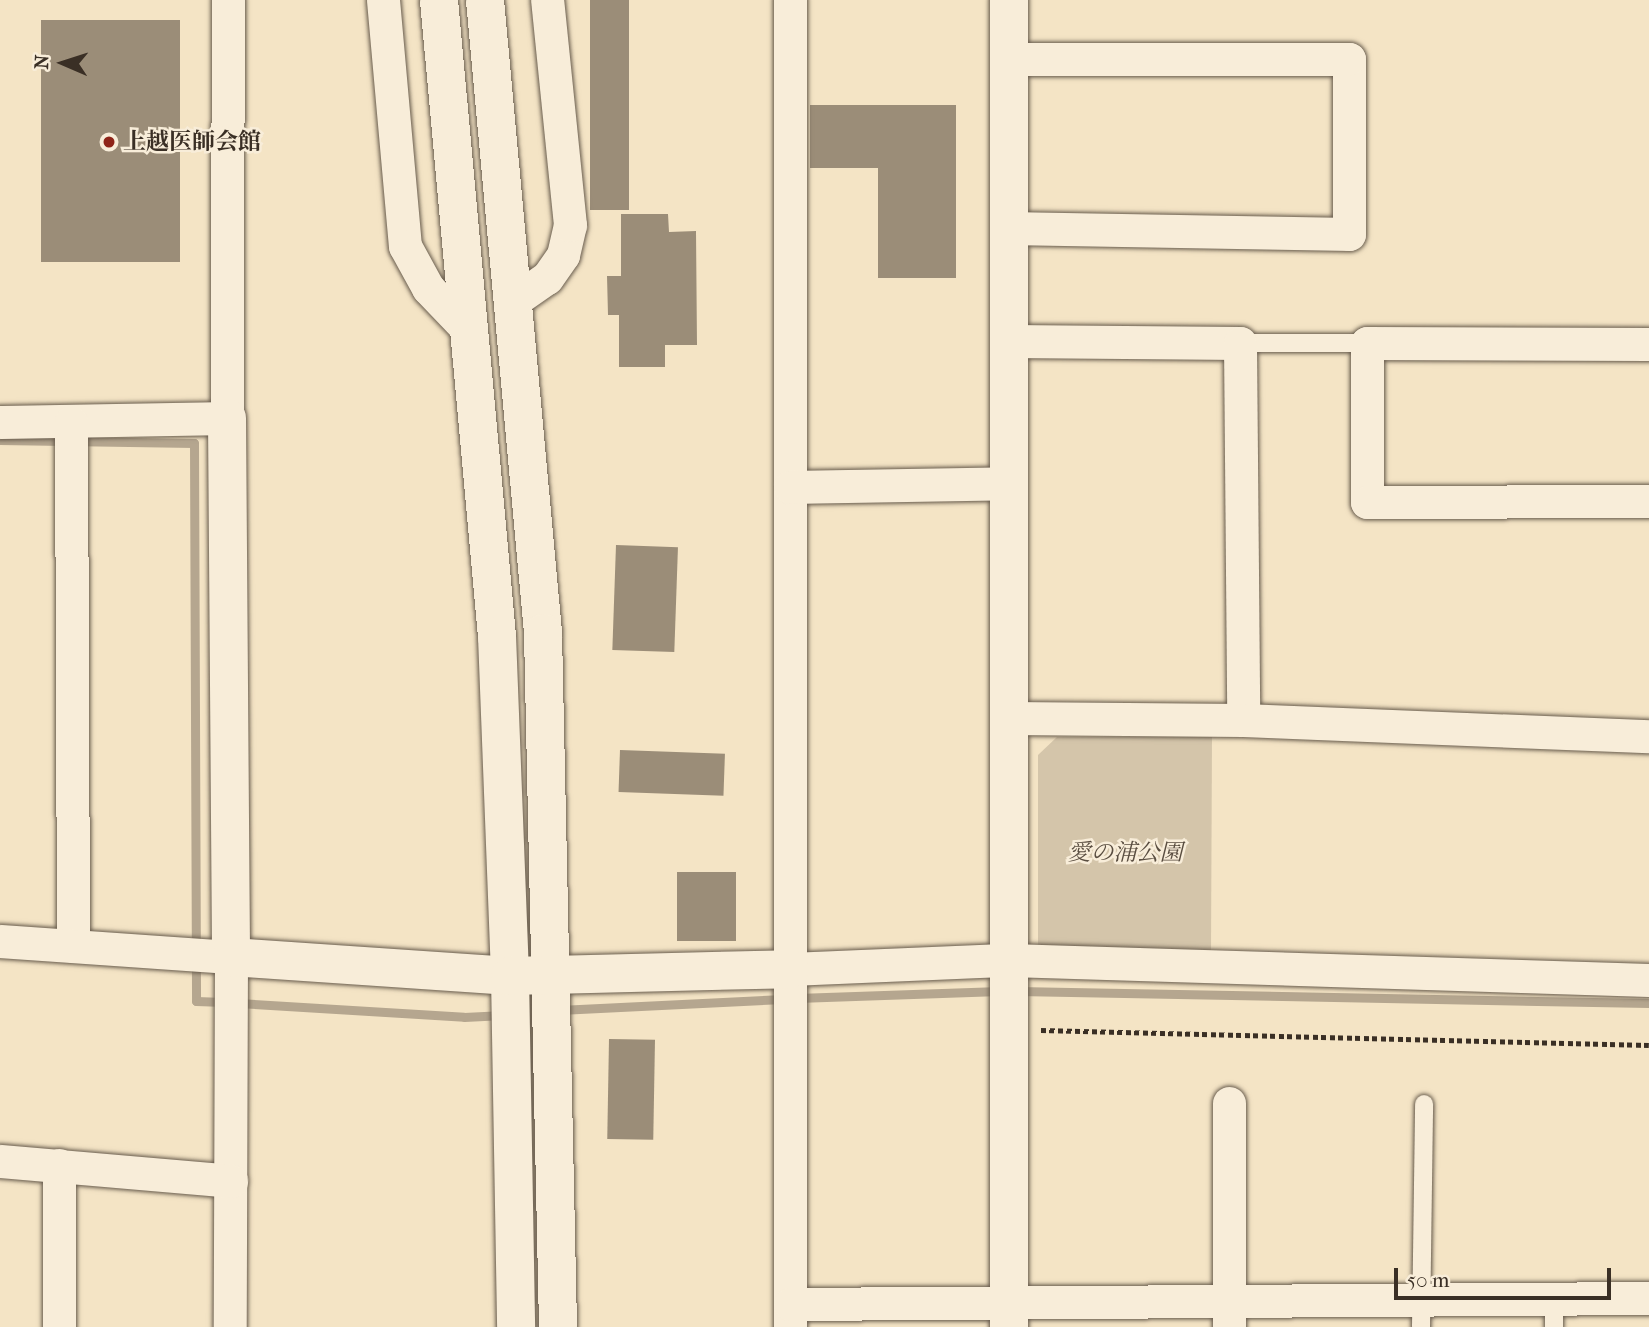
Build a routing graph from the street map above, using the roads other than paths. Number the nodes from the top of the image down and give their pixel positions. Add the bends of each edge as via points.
1 (229, 0) edge
2 (383, 0) edge
3 (439, 0) edge
4 (485, 0) edge
5 (547, 0) edge
6 (790, 0) edge
7 (1009, 0) edge
8 (1009, 60) junction
9 (1009, 228) junction
10 (515, 300) junction
11 (470, 331) junction
12 (1009, 341) junction
13 (1240, 343) junction
14 (1367, 343) junction
15 (1649, 344) edge
16 (227, 418) junction
17 (0, 422) edge
18 (71, 422) junction
19 (1009, 483) junction
20 (790, 487) junction
21 (1649, 501) edge
22 (1009, 718) junction
23 (1243, 720) junction
24 (1649, 736) edge
25 (0, 941) edge
26 (73, 946) junction
27 (231, 957) junction
28 (1009, 960) junction
29 (790, 969) junction
30 (551, 975) junction
31 (510, 976) junction
32 (1649, 980) edge
33 (1229, 1103) dead end
34 (1424, 1104) dead end
35 (0, 1161) edge
36 (59, 1165) junction
37 (231, 1181) junction
38 (1649, 1298) edge
39 (1229, 1313) edge
40 (1421, 1313) edge
41 (1554, 1313) edge
42 (1009, 1314) edge
43 (790, 1315) edge
44 (59, 1327) edge
45 (230, 1327) edge
46 (516, 1327) edge
47 (558, 1327) edge

1 - 16 street
2 - 11 street via 405,246 428,288
3 - 11 street
4 - 10 street
5 - 10 street via 570,225 563,254 547,278
6 - 20 street
7 - 8 street
8 - 9 street
8 - 9 street via 1349,60 1349,234
9 - 12 street
10 - 30 street via 543,633
11 - 31 street via 497,636
12 - 13 street
12 - 19 street
13 - 14 lane
13 - 23 street
14 - 15 street
14 - 21 street via 1367,502
16 - 18 street
16 - 27 street
17 - 18 street
18 - 26 street
19 - 20 street
19 - 22 street
20 - 29 street
22 - 23 street
22 - 28 street
23 - 24 street
25 - 26 street
26 - 27 street
27 - 31 street
27 - 37 street
28 - 29 street
28 - 32 street
28 - 42 street
29 - 30 street
29 - 43 street
30 - 31 street
30 - 47 street
31 - 46 street
33 - 39 street
34 - 40 lane
35 - 36 street
36 - 37 street
36 - 44 street
37 - 45 street
38 - 41 street
39 - 40 street
39 - 42 street
40 - 41 street
42 - 43 street

